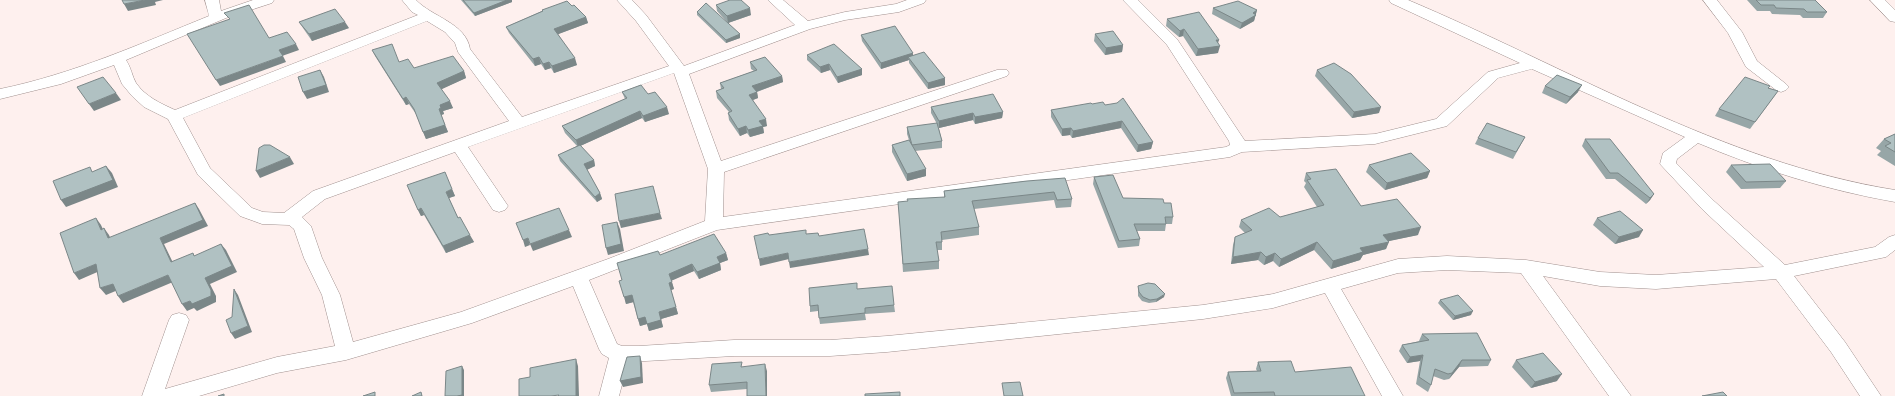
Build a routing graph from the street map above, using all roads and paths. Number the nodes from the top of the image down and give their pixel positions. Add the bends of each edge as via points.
1 (212, 0) edge
2 (266, 0) edge
3 (410, 0) edge
4 (624, 0) edge
5 (775, 0) edge
6 (919, 0) edge
7 (1130, 0) edge
8 (1396, 0) edge
9 (1710, 0) edge
10 (1877, 0) edge
11 (1883, 0) edge
12 (428, 16) junction
13 (216, 18) junction
14 (1895, 18) edge
15 (805, 26) junction
16 (116, 60) junction
17 (1534, 64) junction
18 (679, 70) junction
19 (1002, 73) dead end
20 (1781, 87) dead end
21 (0, 94) edge
22 (174, 116) junction
23 (519, 123) junction
24 (1696, 136) junction
25 (458, 145) junction
26 (1238, 147) junction
27 (716, 169) junction
28 (1895, 196) edge
29 (499, 206) dead end
30 (289, 218) junction
31 (714, 224) junction
32 (1895, 241) edge
33 (1526, 267) junction
34 (1781, 272) junction
35 (578, 277) junction
36 (1329, 284) junction
37 (179, 320) dead end
38 (346, 352) junction
39 (620, 354) junction
40 (152, 396) edge
41 (170, 396) edge
42 (609, 396) edge
43 (1393, 396) edge
44 (1621, 396) edge
45 (1870, 396) edge

1 - 13 street
2 - 13 street
3 - 12 street via 417,9
4 - 18 street via 641,18
5 - 15 street
6 - 15 street via 899,8 845,16
7 - 26 street via 1172,42 1237,141
8 - 17 street via 1442,19
9 - 20 street via 1735,32 1751,64
10 - 11 street
10 - 14 street
12 - 22 street
12 - 23 street via 450,29 462,42 463,49
13 - 16 street
15 - 18 street
16 - 21 street via 44,84
16 - 22 street via 121,64 129,84 137,93 149,104
17 - 24 street
17 - 26 street via 1493,76 1441,123 1375,139
18 - 23 street via 662,72
18 - 27 street
19 - 27 street
22 - 30 street via 204,170 246,212 262,218
23 - 25 street
24 - 28 street via 1785,171 1825,183
24 - 34 street via 1669,157 1668,164
25 - 29 street
25 - 30 street via 319,195
26 - 31 street via 1230,152
27 - 31 street
30 - 38 street via 302,226 313,258 331,294
31 - 35 street
32 - 34 street via 1880,252
33 - 34 street via 1600,279 1656,282
33 - 36 street via 1447,263 1398,266
33 - 44 street
34 - 45 street
35 - 38 street via 465,318
35 - 39 street via 609,349
36 - 39 street via 1273,300 1203,312 887,344
36 - 43 street
37 - 40 street
38 - 41 street via 277,365
39 - 42 street

